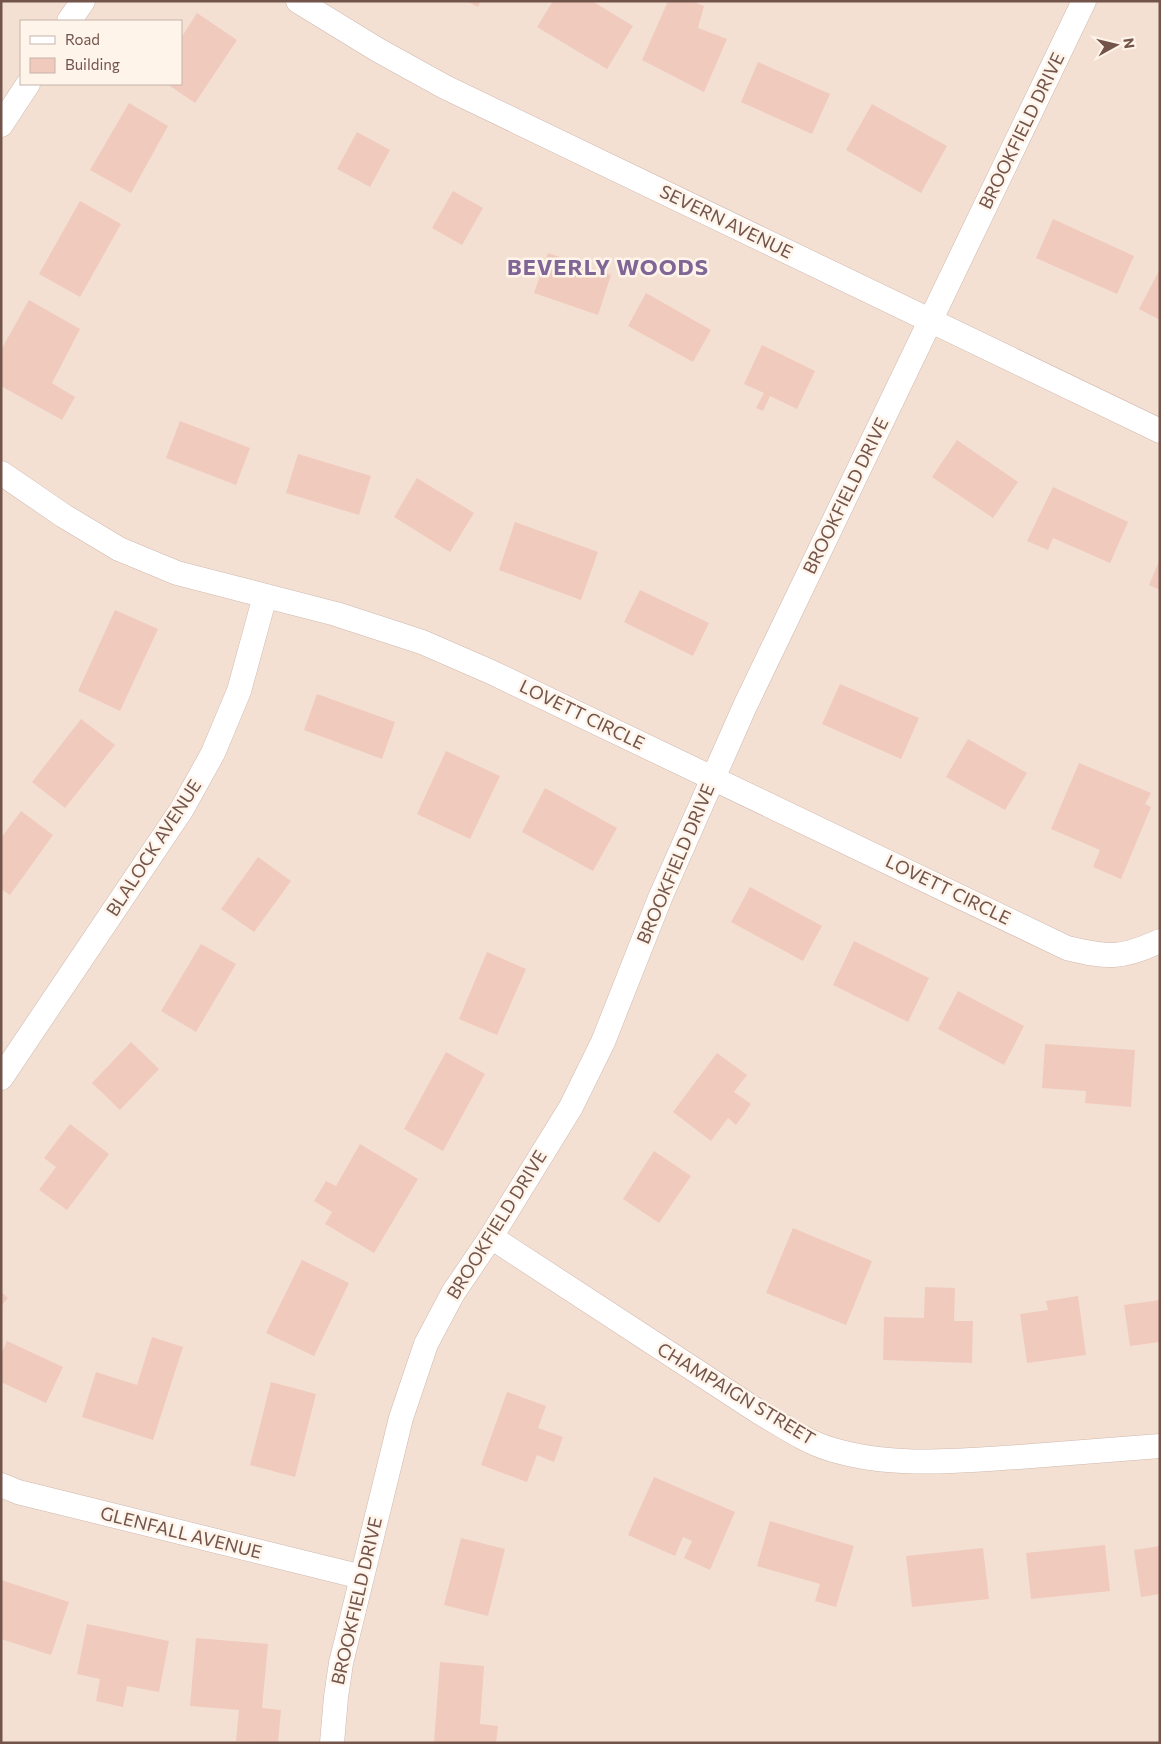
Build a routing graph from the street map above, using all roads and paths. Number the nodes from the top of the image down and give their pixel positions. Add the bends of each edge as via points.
1 (83, 1) edge
2 (298, 1) edge
3 (1084, 1) edge
4 (71, 20) edge
5 (27, 85) edge
6 (1, 125) edge
7 (930, 321) junction
8 (1160, 431) edge
9 (1, 473) edge
10 (265, 596) junction
11 (713, 778) junction
12 (1160, 941) edge
13 (1, 1078) edge
14 (491, 1238) junction
15 (1160, 1446) edge
16 (1, 1485) edge
17 (362, 1577) junction
18 (332, 1743) edge

1 - 4 street
2 - 7 street, SEVERN AVENUE via 445,87
3 - 7 street, BROOKFIELD DRIVE
5 - 6 street
7 - 8 street, SEVERN AVENUE
7 - 11 street, BROOKFIELD DRIVE
9 - 10 street, LOVETT CIRCLE via 119,549 177,572
10 - 11 street, LOVETT CIRCLE via 336,614 422,642
10 - 13 street, BLALOCK AVENUE via 240,691 213,753 182,810
11 - 12 street, LOVETT CIRCLE via 1068,948 1097,956 1111,956 1136,952
11 - 14 street, BROOKFIELD DRIVE via 660,898 603,1042 571,1107
14 - 15 street, CHAMPAIGN STREET via 759,1412 805,1439 828,1448 864,1458 954,1462
14 - 17 street, BROOKFIELD DRIVE via 453,1293 426,1344 401,1418
16 - 17 street, GLENFALL AVENUE via 18,1492
17 - 18 street, BROOKFIELD DRIVE via 341,1663

